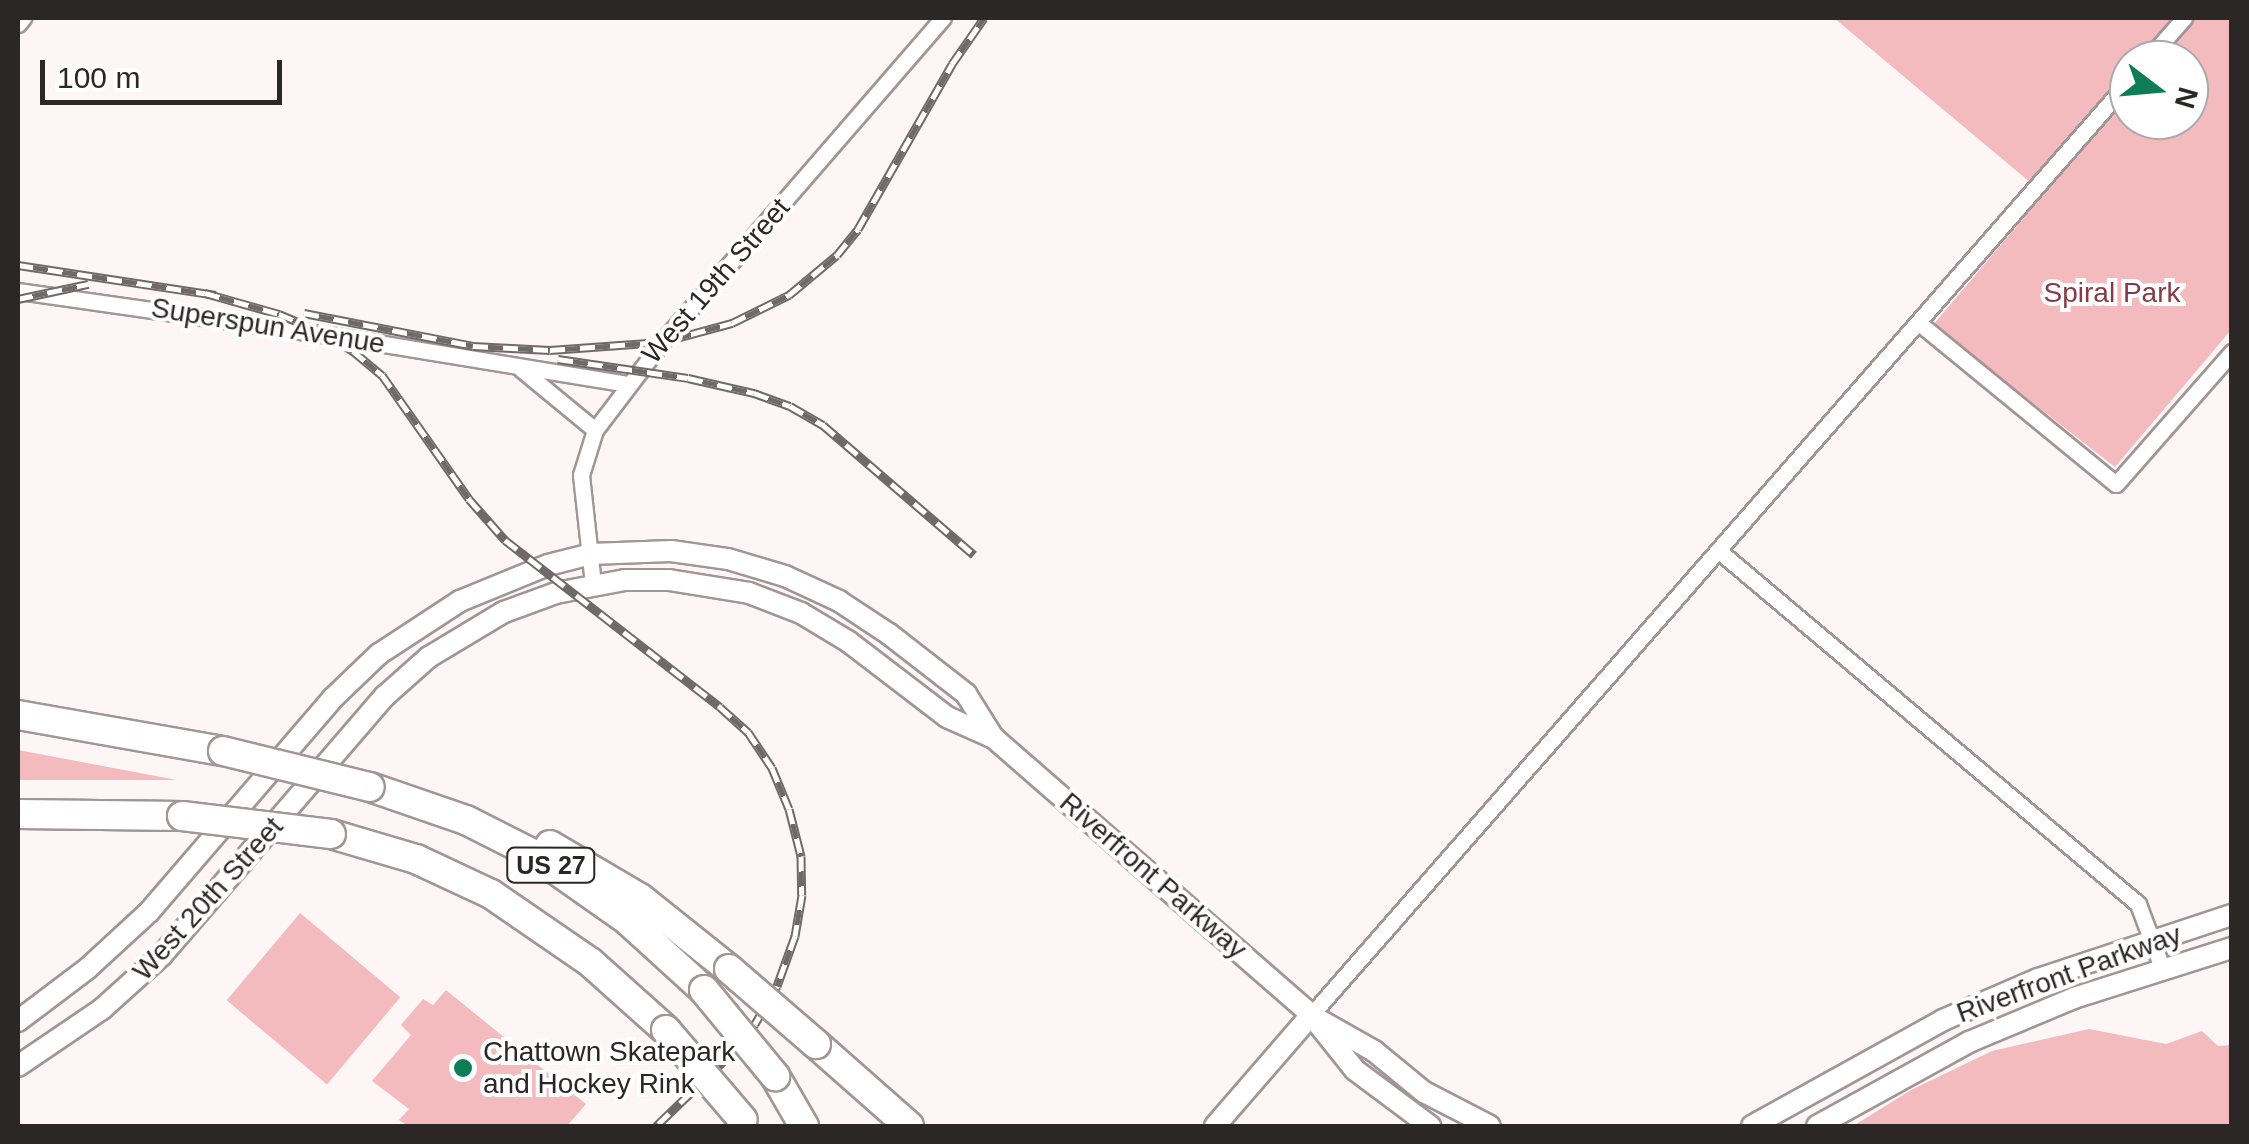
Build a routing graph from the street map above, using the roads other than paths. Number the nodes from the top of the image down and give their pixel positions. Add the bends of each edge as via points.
1 (23, 18) edge
2 (944, 18) edge
3 (2184, 18) edge
4 (18, 24) edge
5 (2165, 40) edge
6 (2109, 105) edge
7 (18, 292) edge
8 (1919, 324) junction
9 (2232, 352) edge
10 (518, 366) junction
11 (627, 384) junction
12 (595, 430) junction
13 (1719, 551) junction
14 (591, 554) junction
15 (594, 584) junction
16 (18, 715) edge
17 (310, 723) joint
18 (994, 738) junction
19 (337, 752) joint
20 (428, 806) junction
21 (18, 814) edge
22 (2232, 915) edge
23 (2152, 941) junction
24 (2232, 948) edge
25 (2163, 970) junction
26 (1311, 1015) junction
27 (18, 1021) edge
28 (18, 1066) edge
29 (746, 1123) edge
30 (804, 1126) edge
31 (909, 1126) edge
32 (1215, 1126) edge
33 (1430, 1126) edge
34 (1490, 1126) edge
35 (1752, 1126) edge
36 (1817, 1126) edge

1 - 4 street
2 - 11 street, West 19th Street
3 - 5 street
6 - 8 street
7 - 10 street, Superspun Avenue
8 - 9 street via 2116,484
8 - 13 street
10 - 11 street, Superspun Avenue
10 - 12 street
11 - 12 street, West 19th Street
12 - 14 street, West 19th Street via 581,475
13 - 23 street via 2138,904
13 - 26 street
14 - 15 street, West 19th Street
14 - 17 main road, Riverfront Parkway via 518,575 432,617 355,676
14 - 18 main road, Riverfront Parkway via 698,554 812,587 864,617 966,694
15 - 18 main road, Riverfront Parkway via 694,582 776,602 850,642 947,717
15 - 19 main road, Riverfront Parkway via 530,602 453,641 386,696
16 - 20 highway, US 27, bridge via 224,751
17 - 27 main road, West 20th Street via 148,912
18 - 26 main road, Riverfront Parkway
19 - 28 main road, West 20th Street via 162,955 102,1009
20 - 30 highway, US 27, bridge via 506,839 627,920 704,990 774,1076
20 - 31 highway, bridge via 510,828 651,906
21 - 29 highway, US 27, bridge via 182,816 331,834 416,859 491,894 568,944 666,1030
22 - 23 main road, Riverfront Parkway
23 - 25 street
23 - 35 main road, Riverfront Parkway via 1943,1020
24 - 25 main road, Riverfront Parkway
25 - 36 main road, Riverfront Parkway via 1969,1042
26 - 32 main road
26 - 33 main road, Riverfront Parkway via 1355,1070
26 - 34 main road, Riverfront Parkway via 1374,1051 1437,1100

